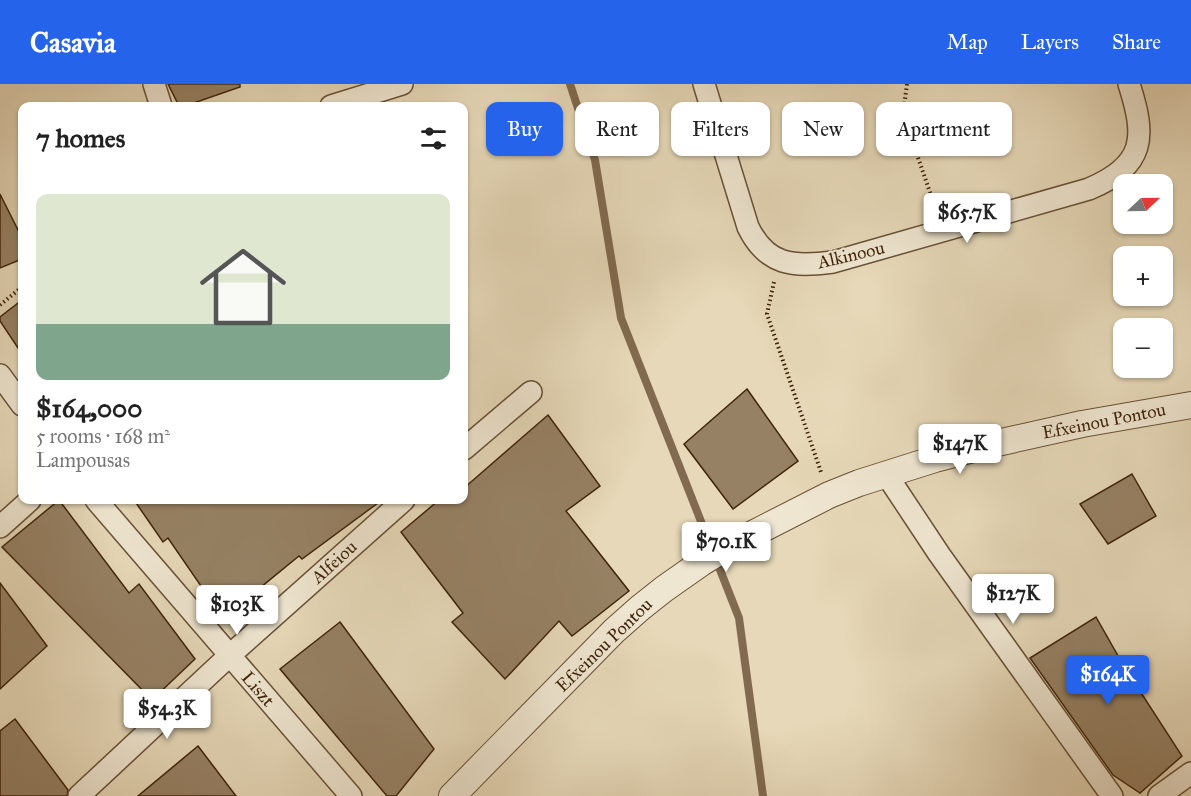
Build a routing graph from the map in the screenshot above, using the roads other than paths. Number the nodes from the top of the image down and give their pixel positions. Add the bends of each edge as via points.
1 (154, 84) edge
2 (402, 84) edge
3 (704, 84) edge
4 (1129, 84) edge
5 (160, 102) edge
6 (344, 102) edge
7 (0, 375) edge
8 (531, 393) dead end
9 (18, 400) edge
10 (1191, 405) edge
11 (468, 446) edge
12 (886, 474) junction
13 (26, 504) edge
14 (99, 504) edge
15 (395, 504) edge
16 (0, 527) edge
17 (229, 656) junction
18 (1191, 773) edge
19 (79, 796) edge
20 (351, 796) edge
21 (452, 796) edge
22 (1112, 796) edge
23 (1159, 796) edge

1 - 5 street
2 - 6 street
3 - 4 street, Alkinoou via 754,239 760,248 779,260 805,264 833,262 1103,183 1133,157 1138,146 1140,133
7 - 9 street
8 - 11 street
10 - 12 street, Efxeinou Pontou via 1082,424
12 - 21 street, Efxeinou Pontou via 829,495 729,546 656,595 614,631
12 - 22 street
13 - 16 street
14 - 17 street, Liszt
15 - 17 street, Alfeiou
17 - 19 street, Alfeiou
17 - 20 street, Liszt
18 - 23 street

